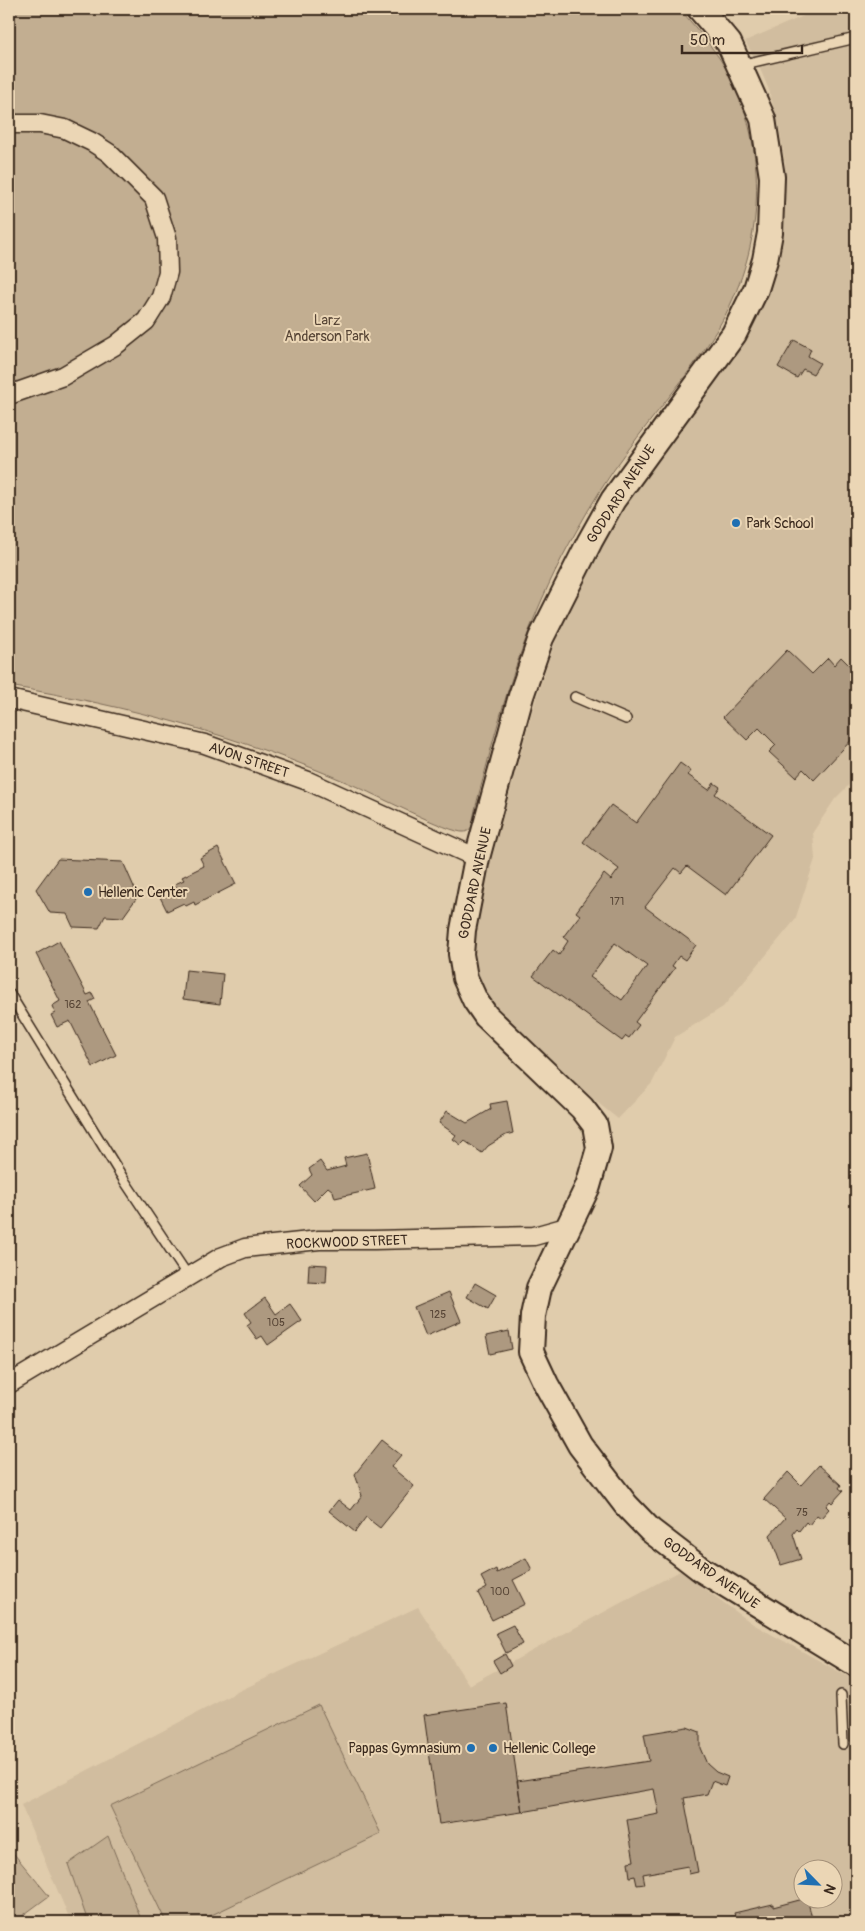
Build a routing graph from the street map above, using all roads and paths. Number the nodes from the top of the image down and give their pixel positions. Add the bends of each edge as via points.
1 (700, 9) edge
2 (856, 38) edge
3 (740, 65) junction
4 (9, 124) edge
5 (9, 394) edge
6 (575, 697) dead end
7 (9, 699) edge
8 (626, 719) dead end
9 (477, 858) junction
10 (9, 993) edge
11 (570, 1226) junction
12 (188, 1276) junction
13 (9, 1384) edge
14 (856, 1664) edge
15 (841, 1695) dead end
16 (843, 1744) dead end

1 - 3 main road, GODDARD AVENUE via 729,43
2 - 3 lane
3 - 9 main road, GODDARD AVENUE via 763,119 772,177 770,232 756,289 734,334 613,500 544,630 521,696
4 - 5 street via 40,124 65,130 110,153 154,198 167,238 168,272 160,297 146,321 116,345 63,376
6 - 8 lane
7 - 9 street, AVON STREET via 205,744 308,781
9 - 11 main road, GODDARD AVENUE via 463,930 461,954 465,978 486,1016 582,1108 595,1125 599,1148 588,1186
10 - 12 lane via 124,1180
11 - 12 street, ROCKWOOD STREET via 534,1236 319,1240 245,1248 221,1257
11 - 14 main road, GODDARD AVENUE via 539,1288 533,1316 532,1352 580,1445 626,1505 650,1530 702,1570
12 - 13 street, ROCKWOOD STREET
15 - 16 lane

